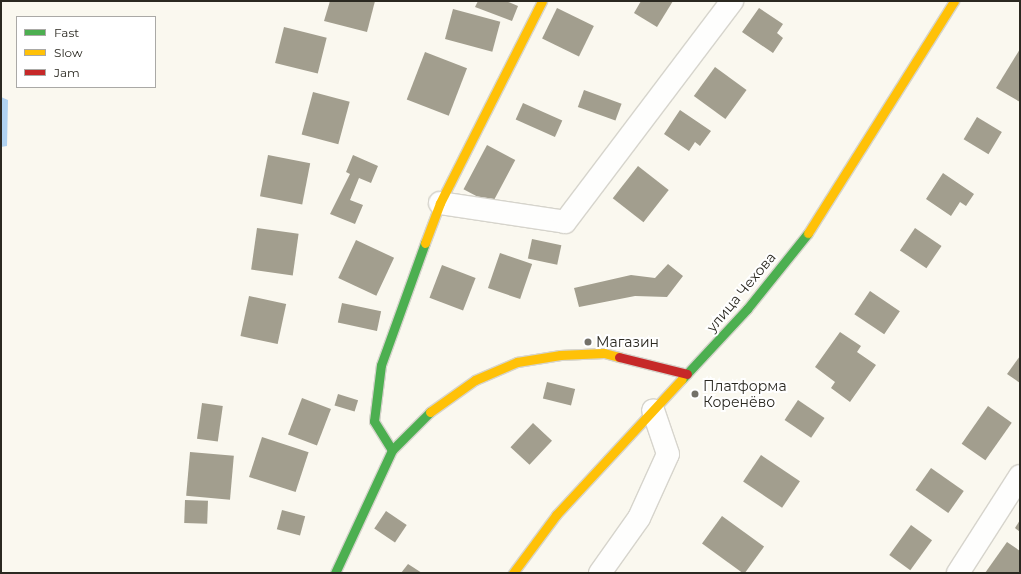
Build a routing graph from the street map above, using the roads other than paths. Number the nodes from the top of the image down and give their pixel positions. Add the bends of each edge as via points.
1 (542, 1) edge
2 (732, 1) edge
3 (954, 1) edge
4 (440, 203) junction
5 (688, 374) junction
6 (653, 410) junction
7 (392, 450) junction
8 (1020, 476) edge
9 (335, 573) edge
10 (513, 573) edge
11 (600, 573) edge
12 (958, 573) edge

1 - 4 street
2 - 4 street via 565,222
3 - 5 street, улица Чехова via 806,235 747,309
4 - 7 street via 381,365 374,421
5 - 6 street, улица Чехова
5 - 7 street via 604,354 560,355 516,362 475,380 436,405
6 - 10 street, улица Чехова via 556,515
6 - 11 street via 668,454 638,518
7 - 9 street
8 - 12 street

